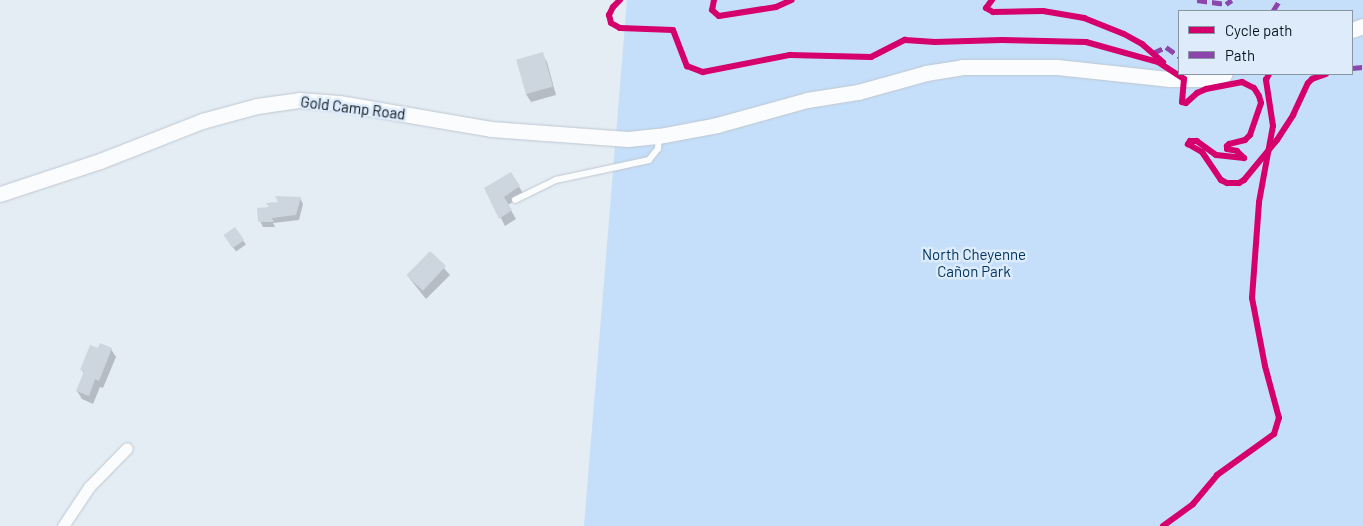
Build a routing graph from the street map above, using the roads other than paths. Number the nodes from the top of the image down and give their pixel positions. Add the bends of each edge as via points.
1 (1217, 75) edge
2 (659, 136) junction
3 (0, 194) edge
4 (515, 200) dead end
5 (127, 448) dead end
6 (63, 526) edge

1 - 2 street, Gold Camp Road via 1189,79 1057,67 962,67
2 - 3 street, Gold Camp Road via 606,139 491,129 382,110 299,100 257,106 202,121 100,161
2 - 4 lane via 658,149 649,160 556,180
5 - 6 street via 89,487

